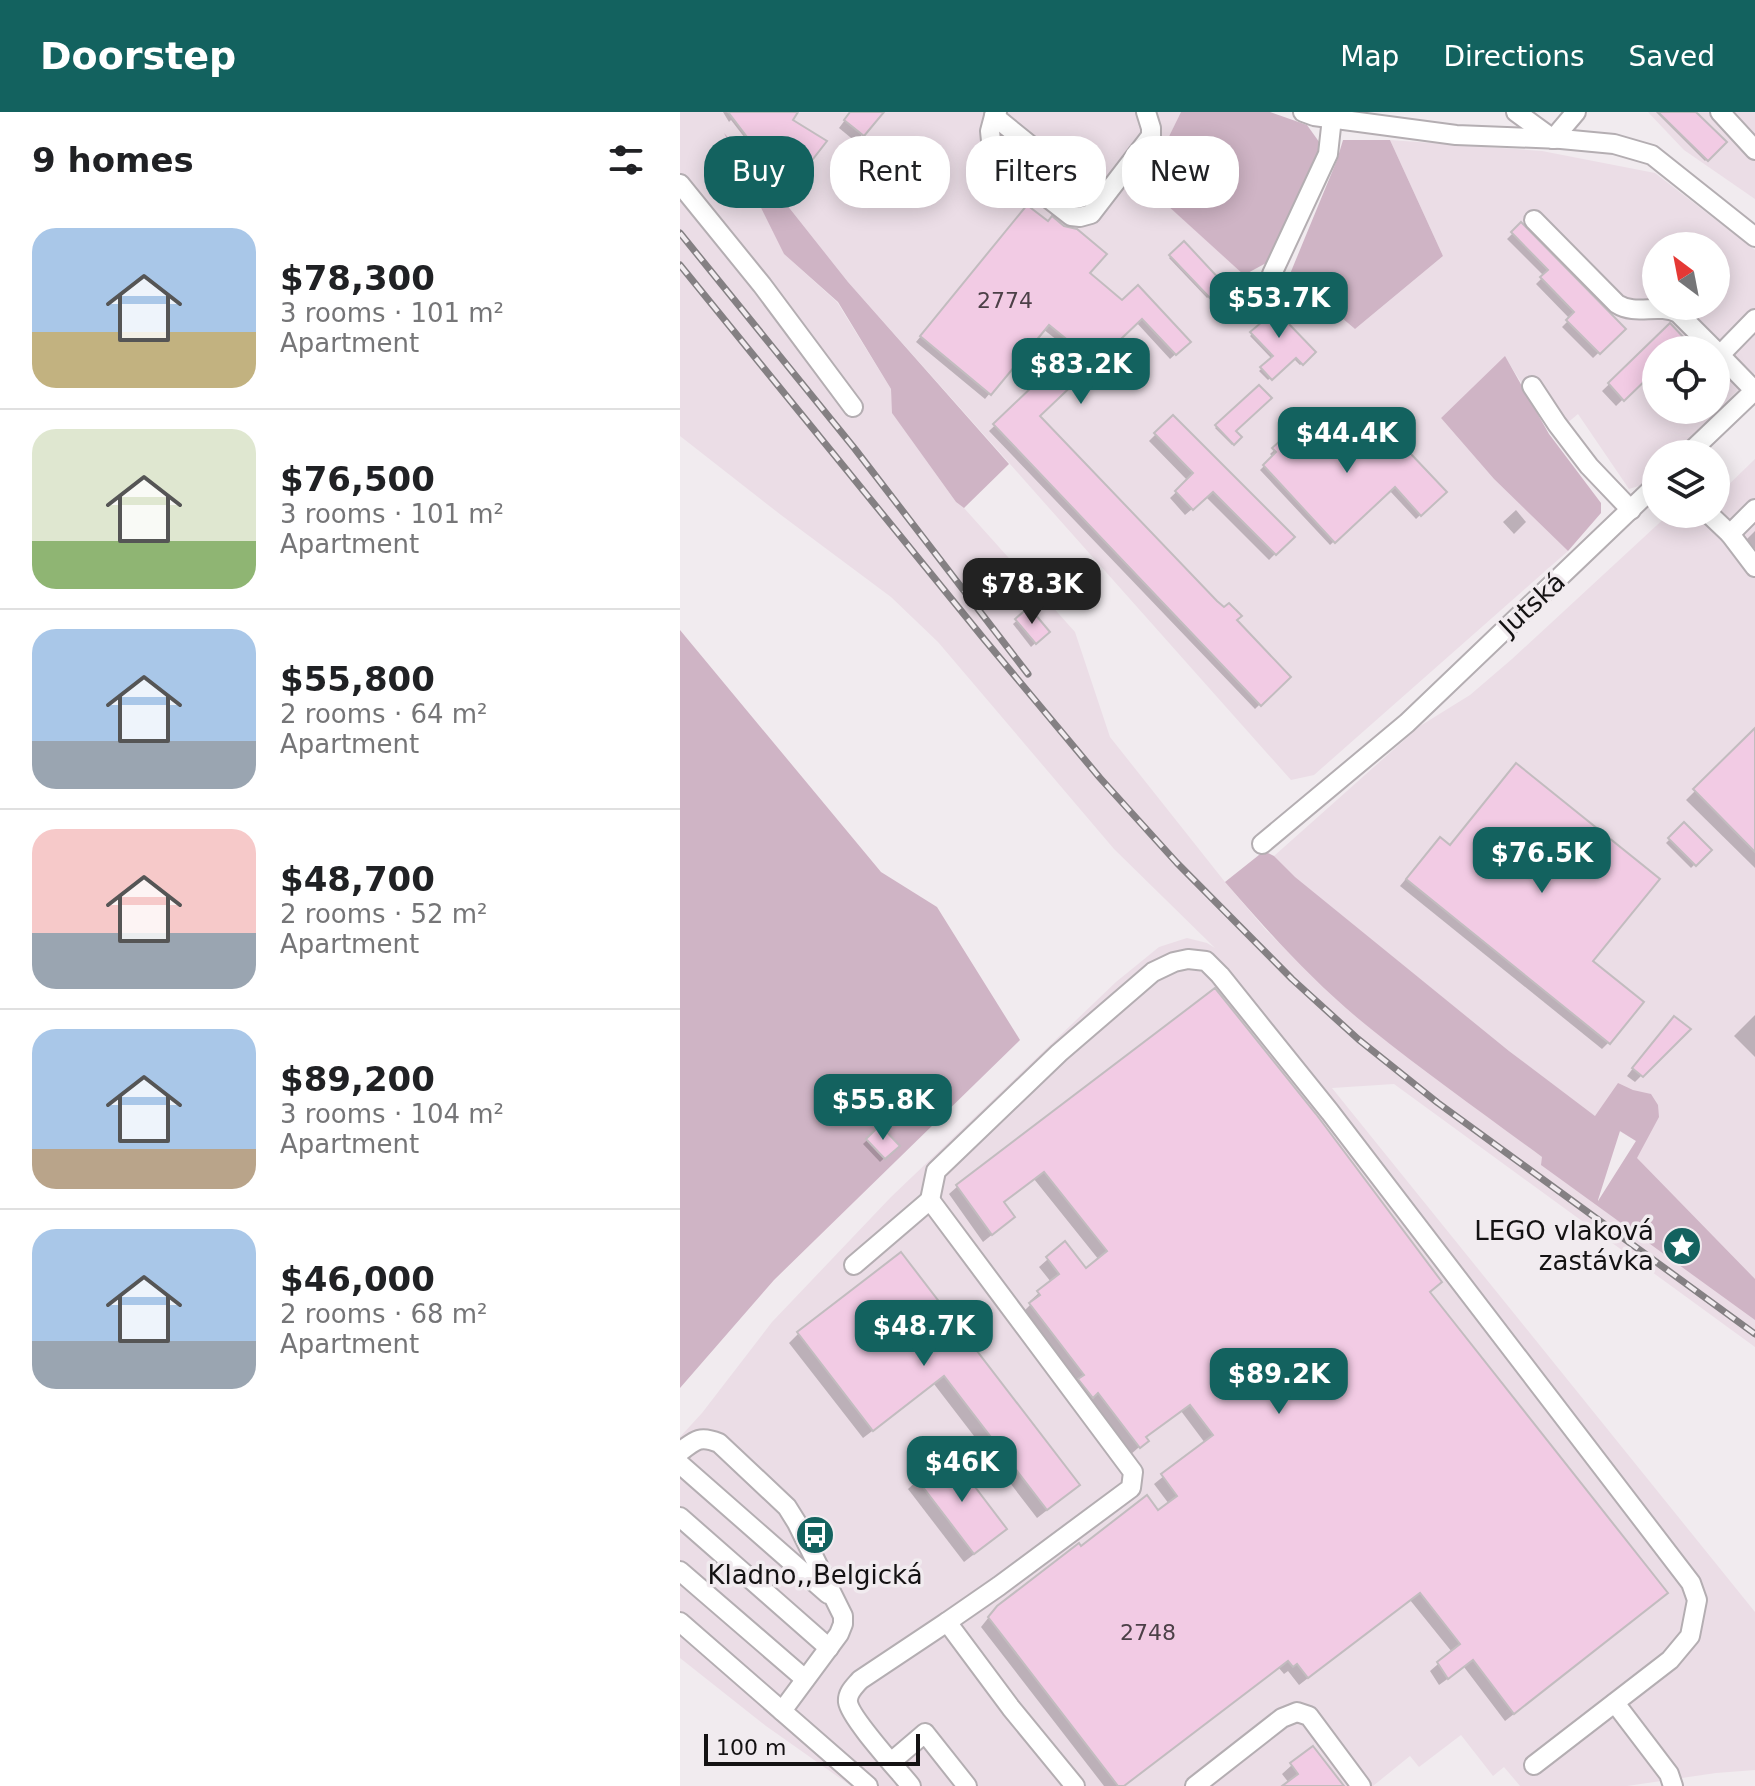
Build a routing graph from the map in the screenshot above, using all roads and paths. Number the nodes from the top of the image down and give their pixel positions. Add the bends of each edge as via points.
1 (1146, 112) edge
2 (1303, 112) edge
3 (1516, 112) edge
4 (1576, 112) edge
5 (1720, 112) edge
6 (995, 114) edge
7 (1332, 118) junction
8 (1021, 136) edge
9 (1553, 139) junction
10 (1755, 150) edge
11 (680, 184) edge
12 (1534, 220) dead end
13 (1755, 237) edge
14 (1272, 274) dead end
15 (1755, 319) edge
16 (1700, 336) edge
17 (1730, 342) edge
18 (1730, 366) edge
19 (1532, 386) dead end
20 (1755, 390) edge
21 (853, 407) dead end
22 (1703, 440) edge
23 (1642, 499) edge
24 (1755, 509) edge
25 (1631, 510) junction
26 (1724, 528) edge
27 (1730, 534) junction
28 (1755, 567) edge
29 (1262, 844) dead end
30 (930, 1200) junction
31 (854, 1265) dead end
32 (680, 1452) edge
33 (680, 1464) edge
34 (680, 1517) edge
35 (797, 1523) junction
36 (776, 1548) junction
37 (680, 1571) edge
38 (838, 1603) junction
39 (680, 1622) edge
40 (947, 1622) junction
41 (829, 1648) junction
42 (805, 1679) junction
43 (1615, 1703) junction
44 (782, 1711) junction
45 (891, 1762) junction
46 (1534, 1765) dead end
47 (868, 1786) edge
48 (911, 1786) edge
49 (967, 1786) edge
50 (1075, 1786) edge
51 (1195, 1786) edge
52 (1361, 1786) edge
53 (1673, 1786) edge

1 - 6 street via 1151,136 1091,214 1080,217 1071,216 998,159 990,131
2 - 7 street
3 - 9 street
4 - 9 street
5 - 10 street
6 - 8 street
7 - 9 street via 1456,135
7 - 14 street via 1328,154
9 - 13 street via 1614,144 1652,155
11 - 21 street
12 - 16 street via 1624,309 1671,310
15 - 17 street
18 - 20 street
19 - 25 street via 1589,466
20 - 22 street
23 - 25 street, Jutská
24 - 27 street
25 - 29 street, Jutská via 1406,731 1289,832
26 - 27 street
27 - 28 street
30 - 31 street
30 - 40 street via 1133,1472 1131,1488
30 - 43 street via 936,1171 1059,1053 1153,972 1188,959 1206,961 1330,1112 1691,1583 1697,1600 1690,1636 1670,1660
32 - 35 street via 707,1438 719,1443 787,1507
33 - 36 street
34 - 41 street
35 - 36 street
35 - 38 street
36 - 38 street
37 - 42 street
38 - 41 street via 843,1624
39 - 44 street
40 - 45 street via 850,1692 849,1707
40 - 50 street
41 - 42 street
42 - 44 street
43 - 46 street
43 - 53 street
44 - 47 street
45 - 48 street
45 - 49 street via 925,1733
51 - 52 street via 1297,1712 1309,1716

